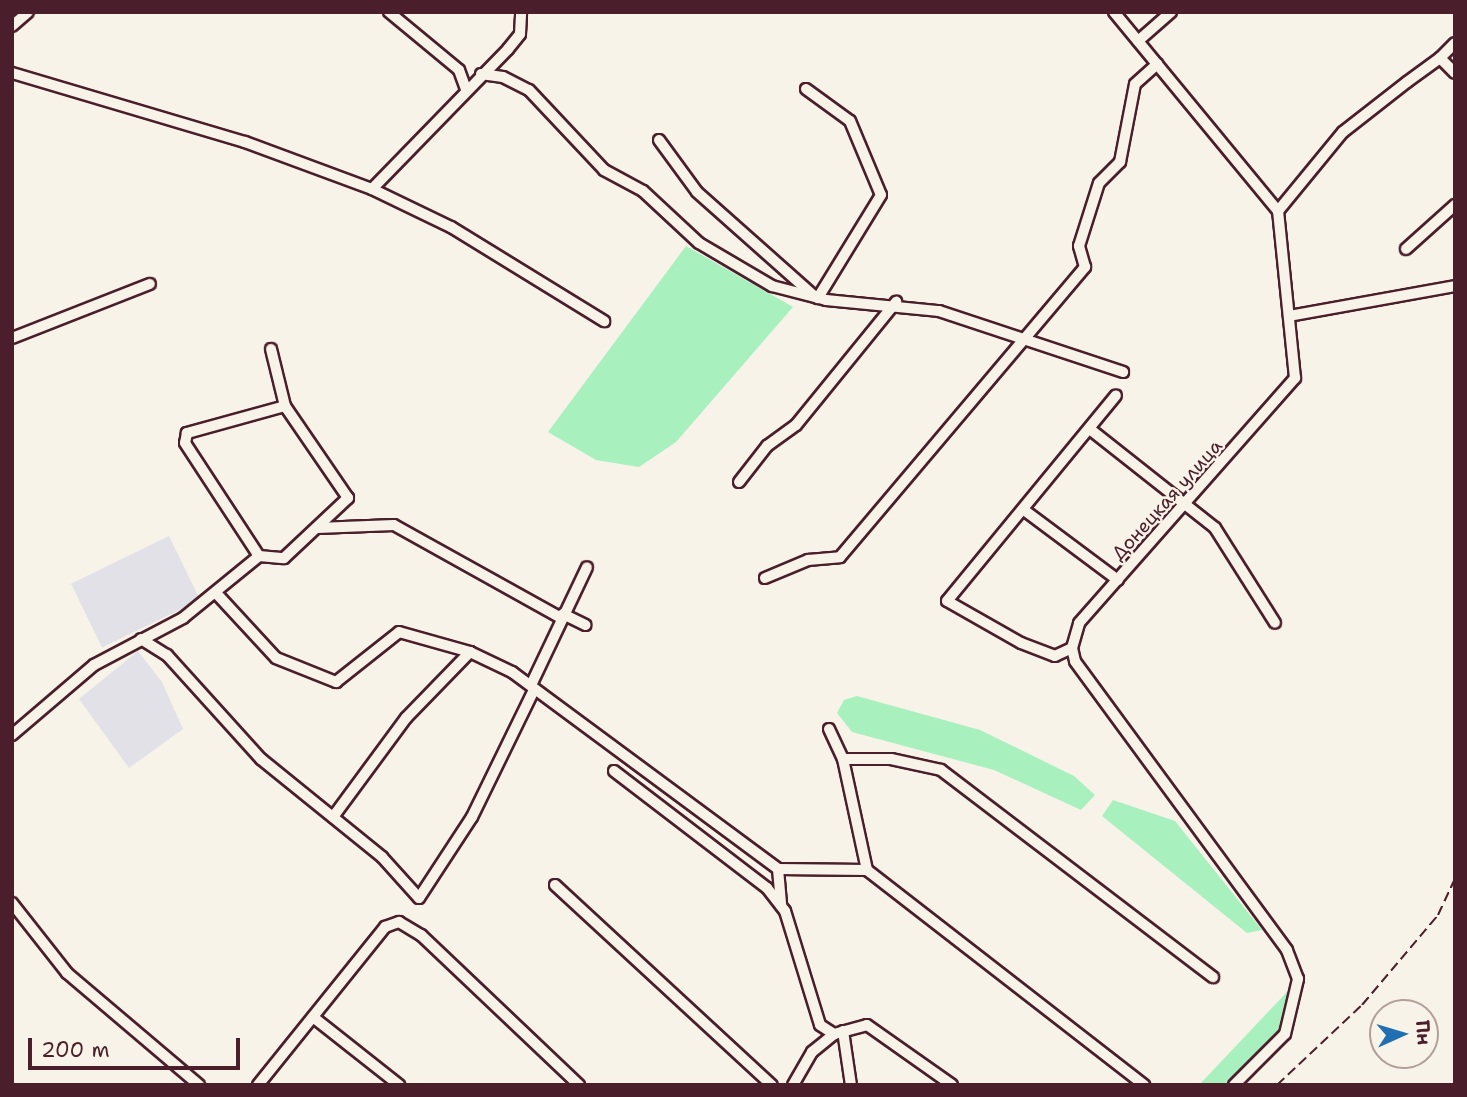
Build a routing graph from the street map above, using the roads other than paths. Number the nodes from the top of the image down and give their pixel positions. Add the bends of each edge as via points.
1 (28, 12) edge
2 (389, 12) edge
3 (521, 12) edge
4 (1114, 12) edge
5 (1171, 12) edge
6 (12, 26) edge
7 (1138, 41) junction
8 (1455, 43) edge
9 (1440, 58) junction
10 (1157, 64) junction
11 (12, 73) edge
12 (1455, 73) edge
13 (481, 74) junction
14 (466, 89) junction
15 (806, 89) dead end
16 (659, 140) dead end
17 (372, 189) junction
18 (1455, 205) edge
19 (1278, 211) junction
20 (1406, 249) dead end
21 (150, 284) dead end
22 (1455, 286) edge
23 (816, 297) junction
24 (896, 302) junction
25 (1289, 316) junction
26 (604, 321) dead end
27 (12, 338) edge
28 (1022, 338) junction
29 (271, 349) dead end
30 (1123, 372) dead end
31 (1116, 395) dead end
32 (285, 406) junction
33 (1091, 430) junction
34 (739, 482) dead end
35 (1186, 507) junction
36 (1024, 510) junction
37 (317, 528) junction
38 (259, 556) junction
39 (587, 567) dead end
40 (765, 578) dead end
41 (1118, 580) junction
42 (216, 593) junction
43 (562, 616) junction
44 (1275, 623) dead end
45 (586, 625) dead end
46 (141, 639) junction
47 (1072, 648) junction
48 (470, 652) junction
49 (533, 687) junction
50 (830, 729) dead end
51 (12, 735) edge
52 (843, 759) junction
53 (614, 771) dead end
54 (333, 817) junction
55 (778, 869) junction
56 (867, 870) junction
57 (555, 885) dead end
58 (12, 903) edge
59 (781, 906) junction
60 (1213, 977) dead end
61 (313, 1017) junction
62 (839, 1033) junction
63 (199, 1085) edge
64 (258, 1085) edge
65 (398, 1085) edge
66 (579, 1085) edge
67 (772, 1085) edge
68 (793, 1085) edge
69 (851, 1085) edge
70 (952, 1085) edge
71 (1144, 1085) edge
72 (1234, 1085) edge

1 - 6 street
2 - 14 street via 459,70
3 - 13 street via 520,34
4 - 7 street
5 - 7 street
7 - 10 street
8 - 9 street
9 - 12 street
9 - 19 street via 1343,132
10 - 19 street
10 - 28 street via 1135,84 1120,162 1099,183 1079,246 1085,267
11 - 17 street via 66,94 233,138
13 - 14 street
13 - 23 street via 503,76 528,90 604,170 643,191 699,243 772,286
14 - 17 street
15 - 23 street via 850,121 881,195
16 - 23 street via 697,192
17 - 26 street via 451,227
18 - 20 street
19 - 25 street
21 - 27 street
22 - 25 street
23 - 24 street
24 - 28 street
24 - 34 street via 796,425 767,446
25 - 35 street, Донецкая улица via 1295,378
28 - 30 street
28 - 40 street via 840,557 808,560
29 - 32 street
31 - 33 street
32 - 37 street via 348,498
32 - 38 street via 187,433 185,443
33 - 35 street
33 - 36 street
35 - 41 street, Донецкая улица
35 - 44 street via 1230,544
36 - 41 street
36 - 47 street via 947,601 1032,648 1055,656
37 - 38 street via 284,558
37 - 43 street via 394,525
38 - 42 street
39 - 43 street
41 - 47 street, Донецкая улица via 1079,623
42 - 46 street
42 - 48 street via 276,658 336,682 399,632
43 - 45 street
43 - 49 street
46 - 51 street via 94,665
46 - 54 street via 167,655 261,759
47 - 72 street via 1083,672 1287,950 1298,979 1285,1034
48 - 49 street
48 - 54 street via 406,718
49 - 54 street via 472,817 419,898
49 - 55 street
50 - 52 street
52 - 56 street
52 - 60 street via 891,759 941,770
53 - 59 street via 767,888
55 - 56 street
55 - 59 street
56 - 71 street
57 - 67 street
58 - 63 street via 67,973
59 - 62 street via 820,1025
61 - 64 street
61 - 65 street
61 - 66 street via 385,927 399,922 421,935
62 - 68 street via 812,1052
62 - 69 street
62 - 70 street via 867,1025

